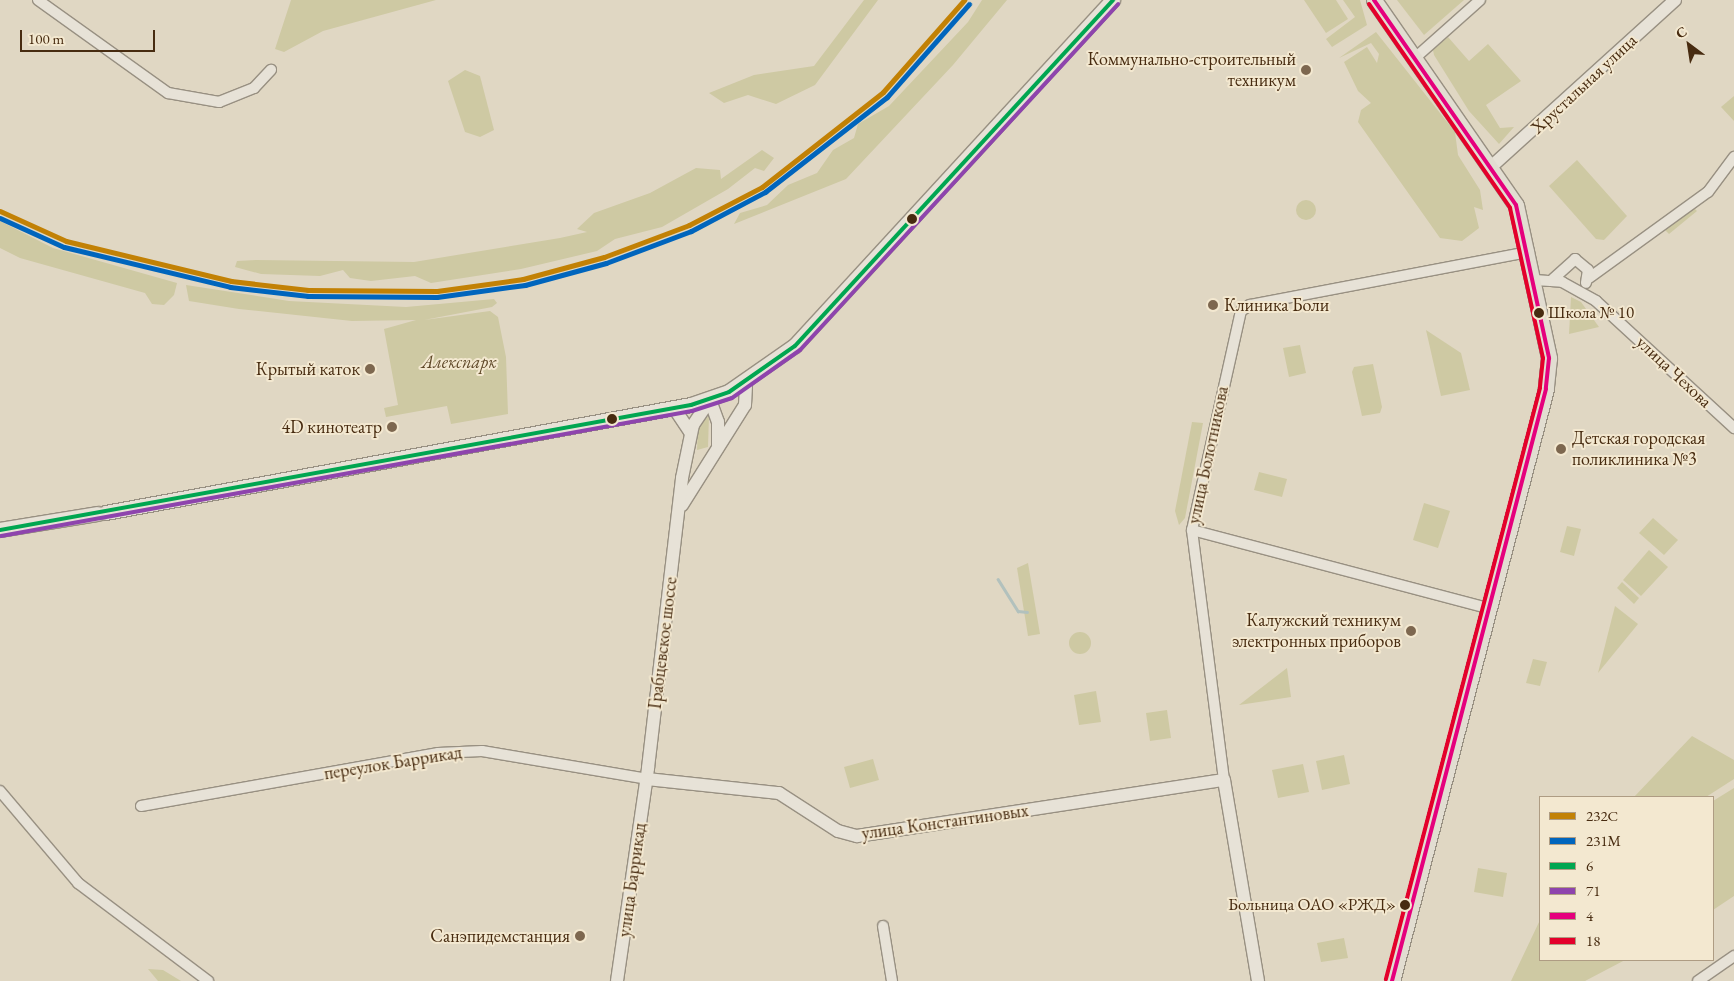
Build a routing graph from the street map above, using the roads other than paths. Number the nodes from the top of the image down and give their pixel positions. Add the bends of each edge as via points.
1 (38, 0) edge
2 (1113, 0) edge
3 (1374, 0) edge
4 (1480, 0) edge
5 (1675, 0) edge
6 (1415, 58) junction
7 (271, 70) dead end
8 (1734, 157) edge
9 (1492, 166) junction
10 (1529, 252) junction
11 (1589, 278) junction
12 (1553, 279) junction
13 (1535, 280) junction
14 (1582, 291) junction
15 (746, 383) junction
16 (710, 400) junction
17 (674, 408) junction
18 (1734, 428) edge
19 (690, 432) junction
20 (718, 445) junction
21 (688, 448) junction
22 (710, 458) junction
23 (680, 507) junction
24 (0, 530) edge
25 (1192, 530) junction
26 (1488, 608) junction
27 (647, 779) junction
28 (1224, 780) junction
29 (0, 791) edge
30 (141, 806) dead end
31 (883, 926) dead end
32 (1734, 956) edge
33 (208, 981) edge
34 (617, 981) edge
35 (892, 981) edge
36 (1258, 981) edge
37 (1392, 981) edge
38 (1698, 981) edge

1 - 7 street via 168,93 219,102 254,88
2 - 15 main road via 795,346
3 - 6 main road
4 - 6 street
5 - 9 street, Хрустальная улица
6 - 9 main road
8 - 11 street via 1708,192
9 - 10 main road via 1516,206
10 - 13 main road
10 - 25 street, улица Болотникова via 1250,305 1242,311
11 - 12 street via 1583,262 1575,260
11 - 14 street
12 - 13 street, улица Чехова
12 - 14 street, улица Чехова
13 - 26 main road via 1548,374
14 - 18 street, улица Чехова
15 - 16 main road
15 - 20 street, Грабцевское шоссе via 744,405
16 - 17 main road
16 - 19 street
16 - 20 street via 718,422
17 - 19 street
17 - 24 main road
19 - 21 street, Грабцевское шоссе
20 - 22 street, Грабцевское шоссе
21 - 22 street via 697,457
21 - 23 street, Грабцевское шоссе
22 - 23 street, Грабцевское шоссе
23 - 27 street, Грабцевское шоссе
25 - 26 street
25 - 28 street, улица Болотникова
26 - 37 main road
27 - 28 street, улица Константиновых via 780,793 838,832 857,836
27 - 30 street, переулок Баррикад via 482,751 438,753
27 - 34 street, улица Баррикад
28 - 36 street, улица Болотникова
29 - 33 street via 78,883
31 - 35 street
32 - 38 street

